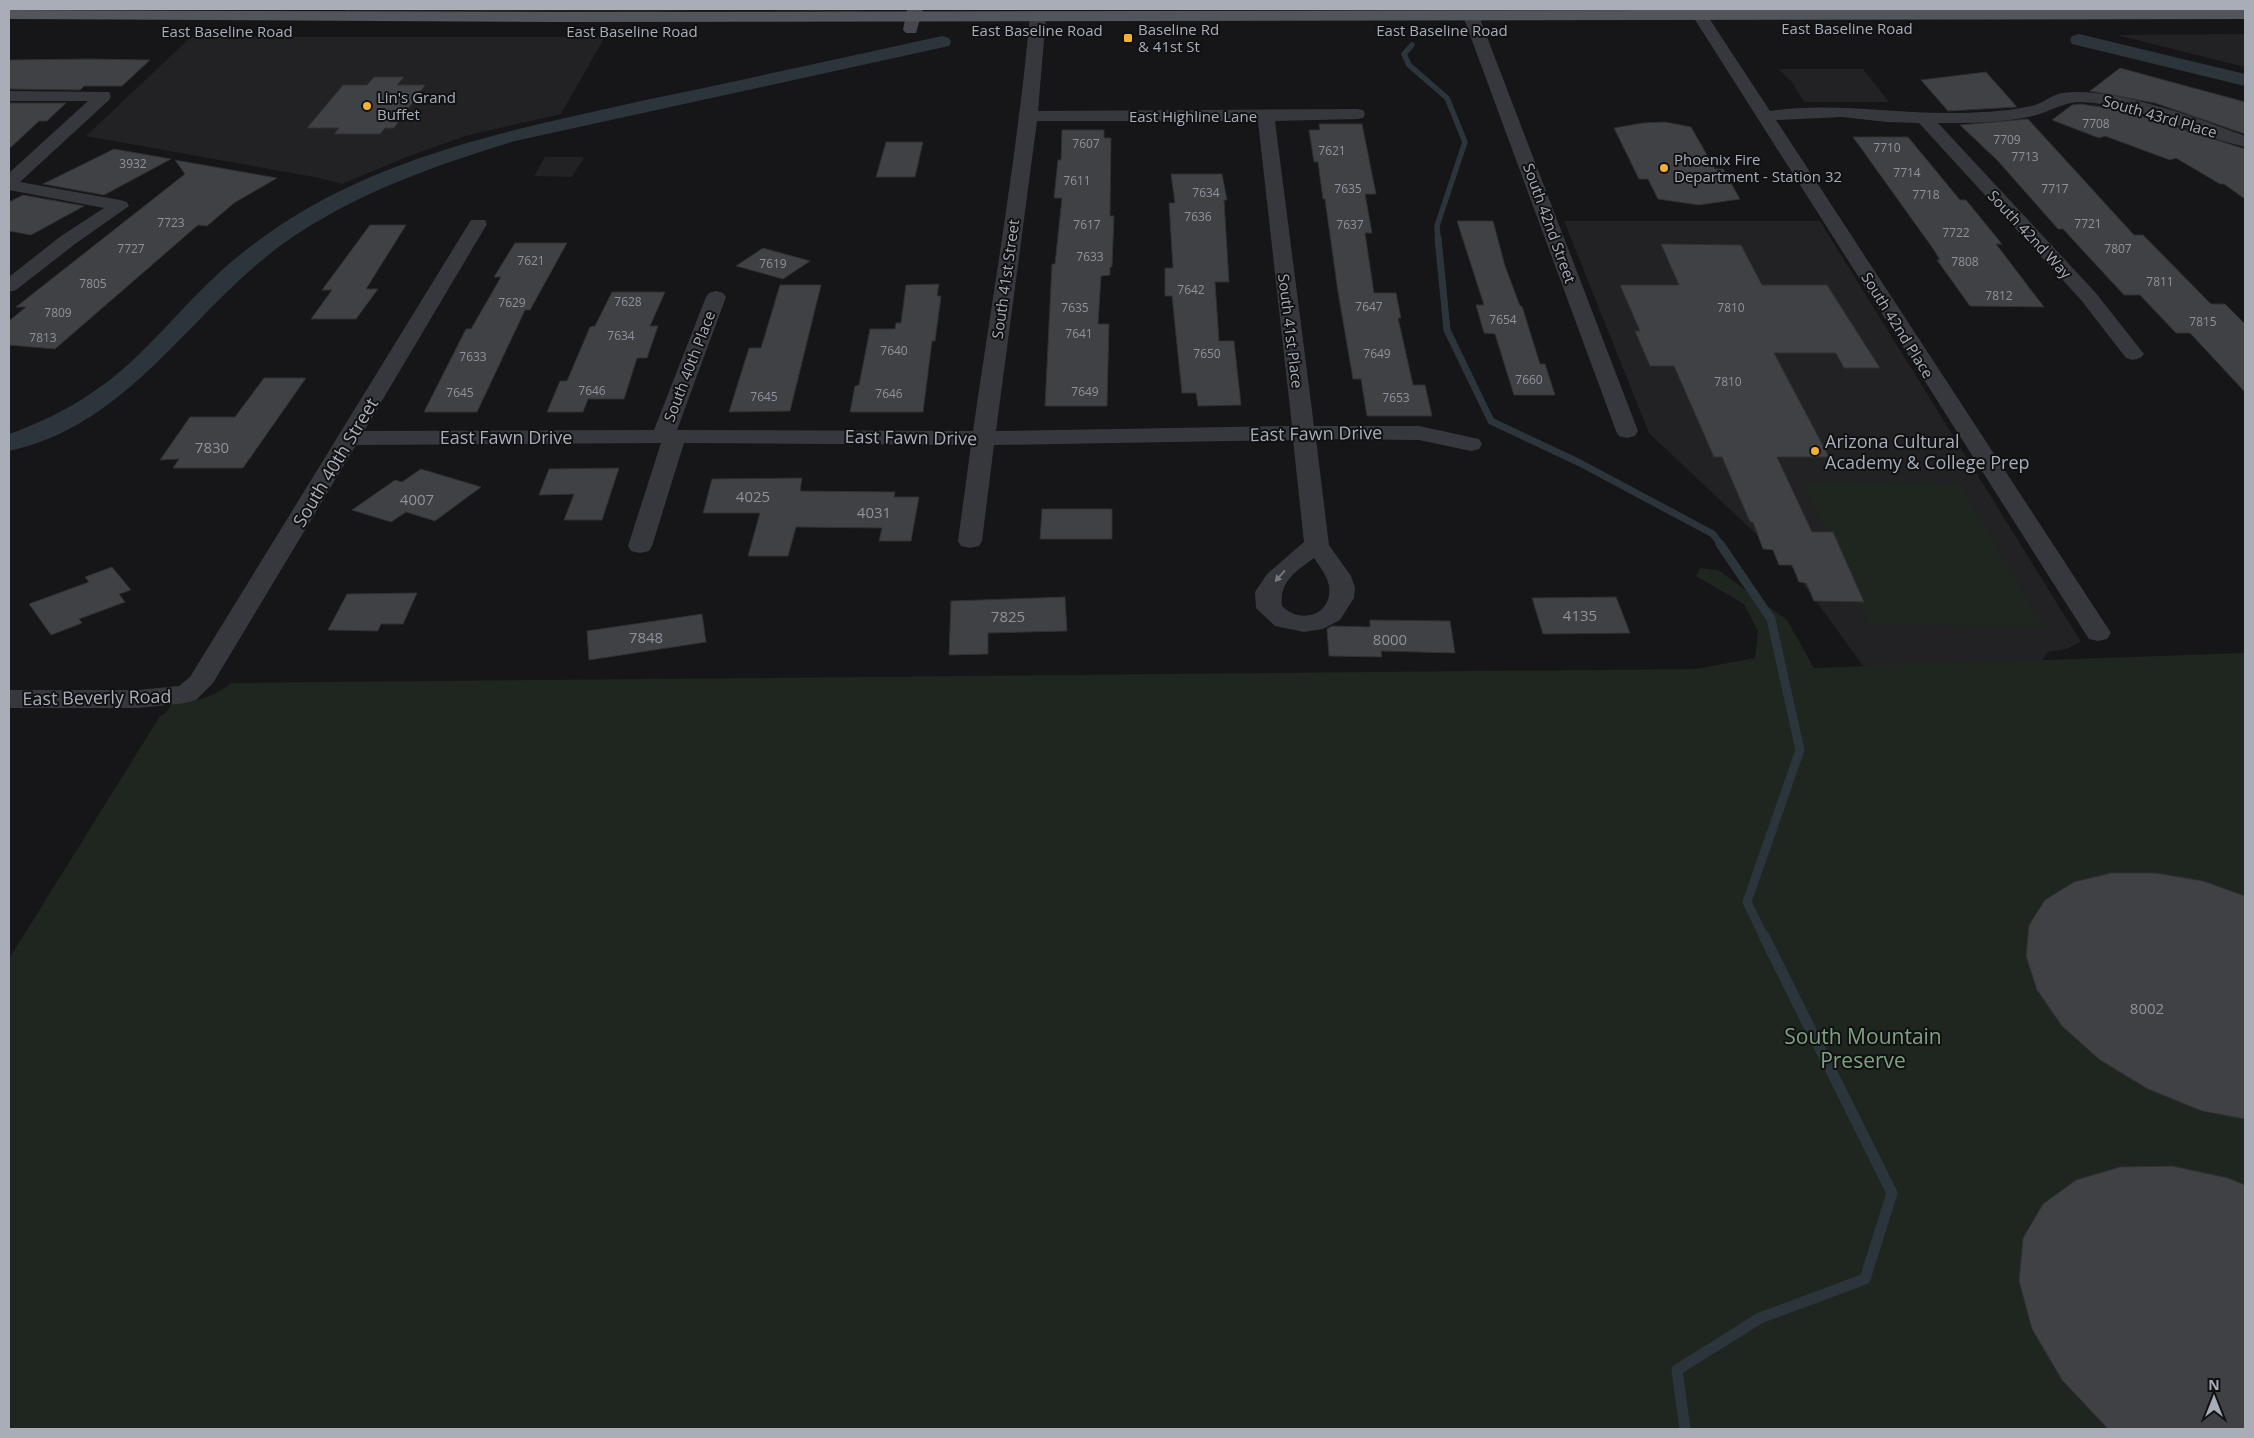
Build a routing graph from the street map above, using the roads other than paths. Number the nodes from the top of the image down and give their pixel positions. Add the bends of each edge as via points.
1 (2054, 14) junction
2 (2173, 14) junction
3 (2245, 14) edge
4 (9, 15) edge
5 (1700, 15) junction
6 (1936, 15) junction
7 (557, 17) junction
8 (913, 18) edge
9 (1037, 23) junction
10 (1474, 23) junction
11 (1949, 28) junction
12 (2069, 28) junction
13 (2190, 28) junction
14 (2245, 28) edge
15 (1709, 29) junction
16 (285, 31) dead end
17 (546, 31) junction
18 (9, 96) edge
19 (1357, 114) dead end
20 (1029, 116) junction
21 (1266, 116) junction
22 (1765, 117) junction
23 (1923, 117) junction
24 (2245, 142) edge
25 (9, 183) edge
26 (478, 224) dead end
27 (9, 286) edge
28 (716, 297) dead end
29 (2133, 354) dead end
30 (1627, 432) dead end
31 (1304, 433) junction
32 (669, 436) junction
33 (350, 438) junction
34 (983, 438) junction
35 (1471, 444) dead end
36 (970, 541) dead end
37 (1317, 545) dead end
38 (640, 546) dead end
39 (2098, 634) dead end
40 (186, 694) joint
41 (9, 699) edge

1 - 2 main road, East Baseline Road
1 - 6 main road, East Baseline Road
1 - 12 main road
2 - 3 main road, East Baseline Road
2 - 13 main road
4 - 7 main road, East Baseline Road
5 - 6 main road, East Baseline Road
5 - 10 main road, East Baseline Road
5 - 15 street, South 42nd Place
6 - 11 main road
7 - 8 main road, East Baseline Road
7 - 17 main road
8 - 9 main road, East Baseline Road
8 - 17 main road, East Baseline Road
9 - 10 main road, East Baseline Road
9 - 20 street, South 41st Street
10 - 15 main road, East Baseline Road
10 - 30 street, South 42nd Street
11 - 12 main road, East Baseline Road
11 - 15 main road, East Baseline Road
12 - 13 main road, East Baseline Road
13 - 14 main road, East Baseline Road
15 - 22 street, South 42nd Place
16 - 17 main road, East Baseline Road
18 - 25 street via 103,96
19 - 21 street, East Highline Lane
20 - 21 street, East Highline Lane
20 - 34 street, South 41st Street
21 - 31 street, South 41st Place
22 - 23 street via 1798,121
22 - 39 street, South 42nd Place
23 - 24 street, South 43rd Place via 2002,116 2045,108 2059,103 2062,98 2074,96 2104,100 2177,119
23 - 29 street, South 42nd Way via 2088,296
25 - 27 street via 120,206 68,240
26 - 33 street, South 40th Street
28 - 32 street, South 40th Place
31 - 34 street, East Fawn Drive
31 - 35 street, East Fawn Drive via 1419,432
31 - 37 street, South 41st Place
32 - 33 street, East Fawn Drive
32 - 34 street, East Fawn Drive
32 - 38 street, South 40th Place
33 - 40 street, South 40th Street via 200,683
34 - 36 street, South 41st Street
40 - 41 street, East Beverly Road via 138,699

